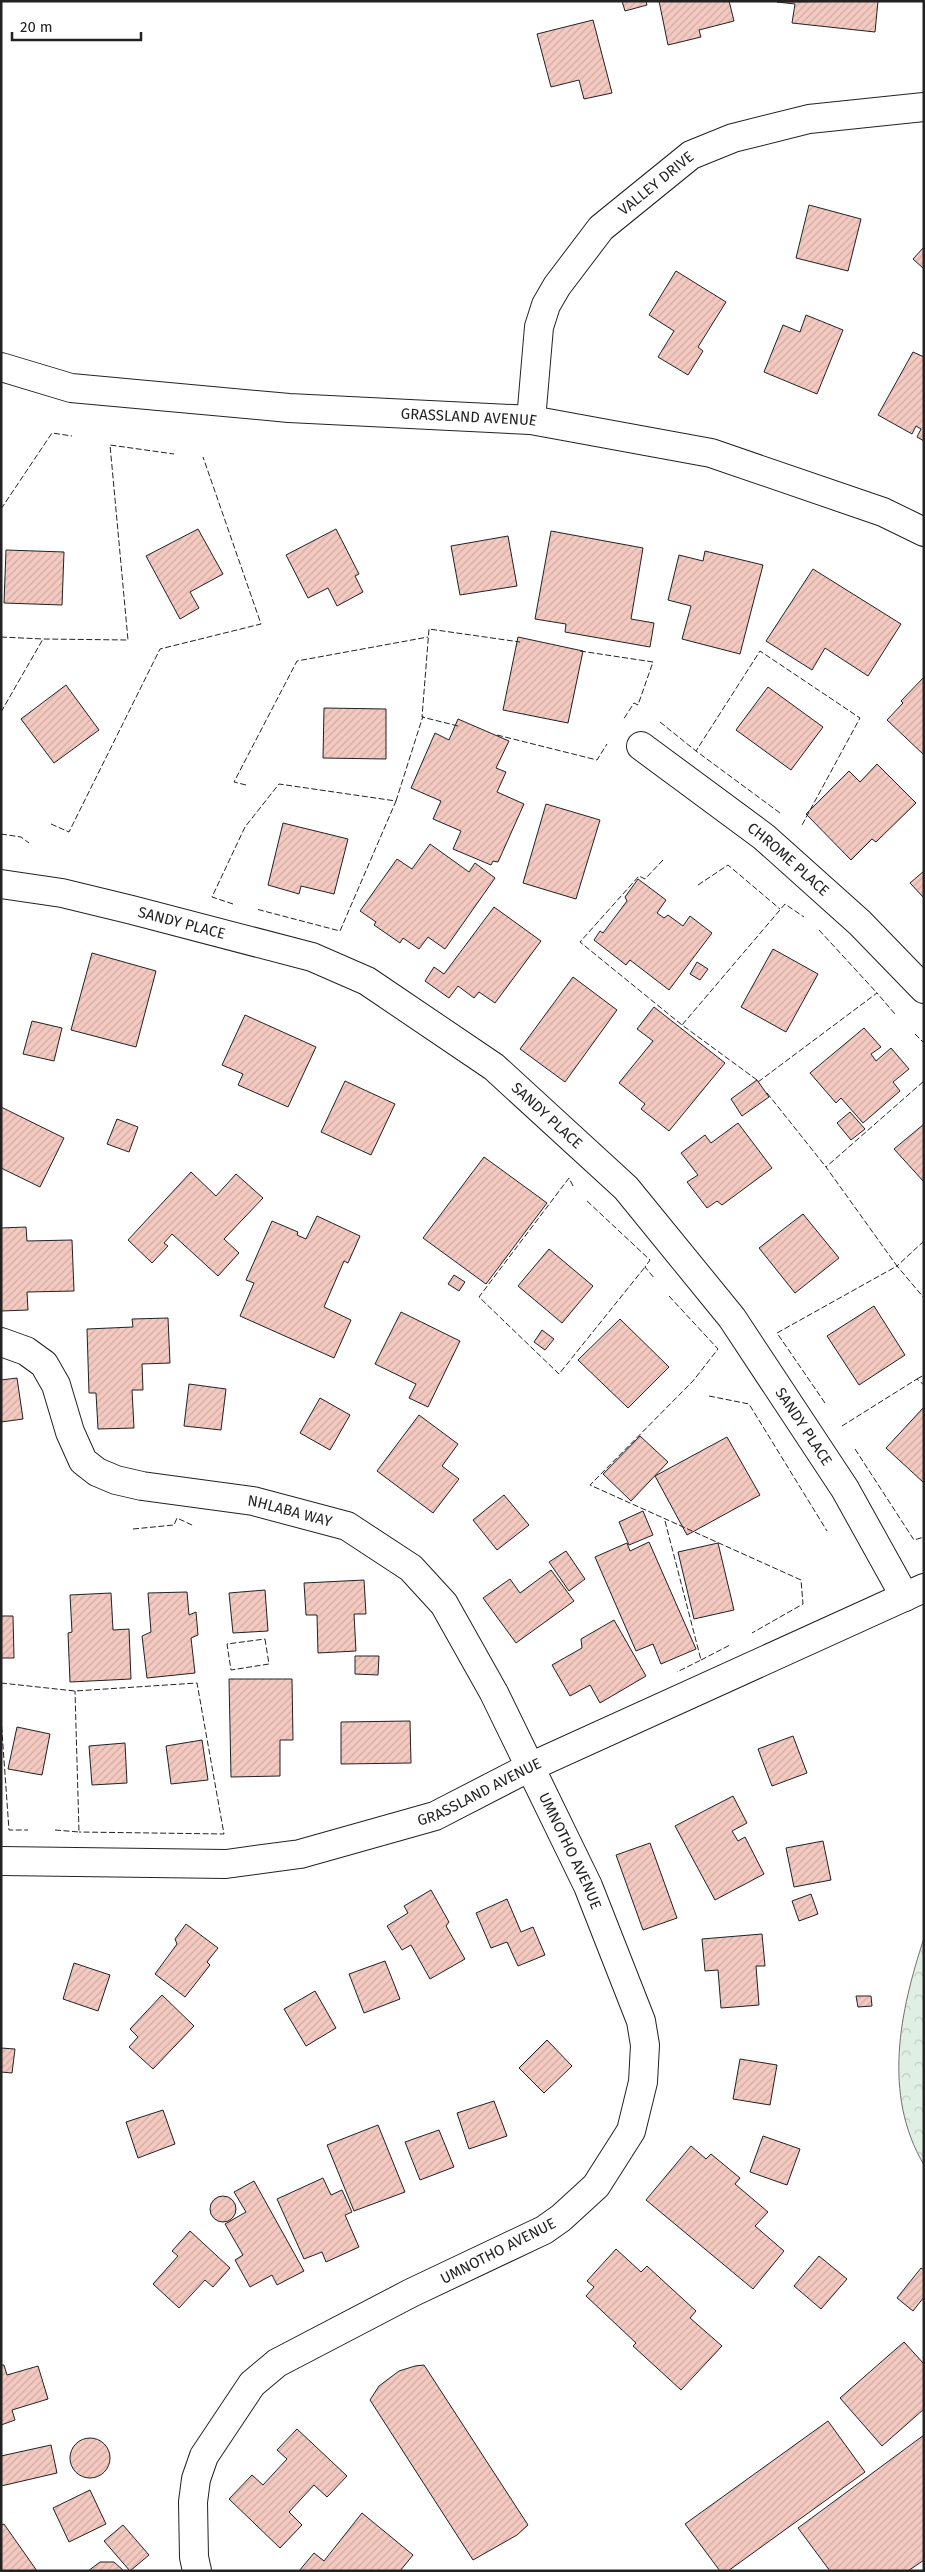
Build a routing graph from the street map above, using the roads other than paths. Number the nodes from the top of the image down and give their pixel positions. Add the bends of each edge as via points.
1 (924, 107) edge
2 (1, 367) edge
3 (531, 420) junction
4 (924, 532) edge
5 (641, 746) dead end
6 (1, 884) edge
7 (924, 989) edge
8 (1, 1342) edge
9 (915, 1592) edge
10 (530, 1767) junction
11 (1, 1860) edge
12 (197, 2571) edge

1 - 3 street, VALLEY DRIVE via 809,119 733,138 691,155 601,228 556,286 539,327
2 - 3 street, GRASSLAND AVENUE via 71,388 289,408
3 - 4 street, GRASSLAND AVENUE via 710,452 883,512
5 - 7 street, CHROME PLACE via 764,838 860,922
6 - 9 street, SANDY PLACE via 62,893 312,957 367,981 494,1067 626,1188 732,1318
8 - 10 street, NHLABA WAY via 26,1351 44,1364 56,1385 70,1432 83,1461 97,1472 142,1486 253,1501 347,1526 411,1568 444,1604 494,1693
9 - 10 street, GRASSLAND AVENUE
10 - 11 street, GRASSLAND AVENUE via 435,1816 300,1854 226,1864
10 - 12 street, UMNOTHO AVENUE via 588,1886 641,2021 645,2045 643,2082 631,2131 596,2186 544,2230 411,2293 286,2359 252,2384 204,2456 196,2479 193,2511

